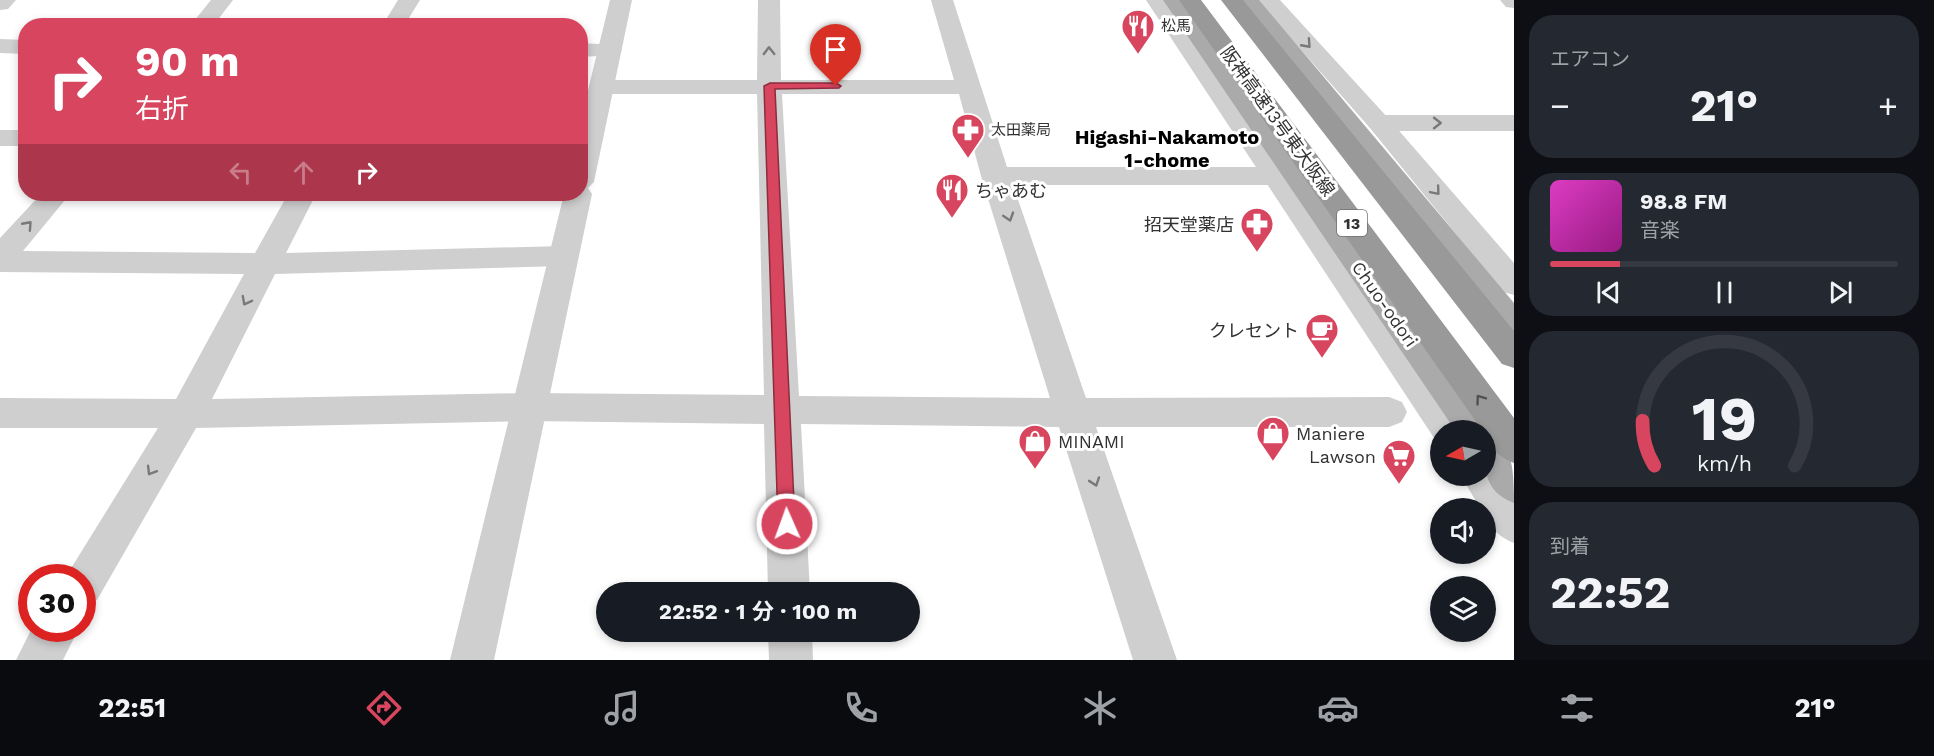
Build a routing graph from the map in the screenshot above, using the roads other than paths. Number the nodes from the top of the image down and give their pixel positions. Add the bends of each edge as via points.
1 (5, 0) edge
2 (222, 0) edge
3 (409, 0) edge
4 (621, 0) edge
5 (769, 0) edge
6 (942, 0) edge
7 (1174, 1) edge
8 (1250, 1) edge
9 (0, 4) edge
10 (207, 18) edge
11 (398, 18) edge
12 (0, 46) edge
13 (18, 46) edge
14 (588, 50) edge
15 (610, 50) junction
16 (770, 86) junction
17 (604, 87) junction
18 (969, 87) junction
19 (1379, 123) junction
20 (1514, 123) edge
21 (588, 128) edge
22 (0, 138) edge
23 (18, 138) edge
24 (995, 176) junction
25 (1279, 176) junction
26 (50, 201) edge
27 (299, 201) edge
28 (576, 201) edge
29 (563, 256) junction
30 (0, 259) edge
31 (265, 264) junction
32 (1514, 284) edge
33 (1514, 326) edge
34 (1514, 355) edge
35 (529, 407) junction
36 (783, 409) junction
37 (1389, 412) dead end
38 (0, 413) edge
39 (1072, 413) junction
40 (186, 414) junction
41 (1442, 420) edge
42 (1468, 420) edge
43 (1514, 447) edge
44 (1496, 461) edge
45 (1487, 486) edge
46 (1514, 486) edge
47 (1514, 525) edge
48 (95, 564) edge
49 (789, 582) edge
50 (49, 642) edge
51 (790, 642) edge
52 (38, 660) edge
53 (472, 660) edge
54 (791, 660) edge
55 (1155, 660) edge

1 - 9 street
2 - 10 street
3 - 11 street
4 - 15 street
16 -> 5 street
6 - 18 street
7 - 25 street
7 - 42 main road, Chuo-odori
43 -> 7 highway, 阪神高速13号東大阪線 / 13
8 -> 19 street
8 - 33 main road
8 - 34 highway, 阪神高速13号東大阪線 / 13
12 - 13 street
14 - 15 street
15 - 17 street
16 - 17 street
16 - 18 street
16 - 36 street
17 - 21 street
18 - 24 street
19 -> 20 street
19 -> 32 street
22 - 23 street
24 - 25 street
24 -> 39 street
25 - 41 street
30 -> 26 street
27 - 31 street
28 - 29 street
29 - 31 street
29 - 35 street
30 - 31 street
31 -> 40 street
35 - 36 street
35 - 40 street
35 - 53 street
36 - 39 street
36 - 49 street
37 - 39 street
38 - 40 street
39 -> 55 street
40 -> 48 street
44 - 46 main road
45 - 47 street
50 - 52 street
51 - 54 street

